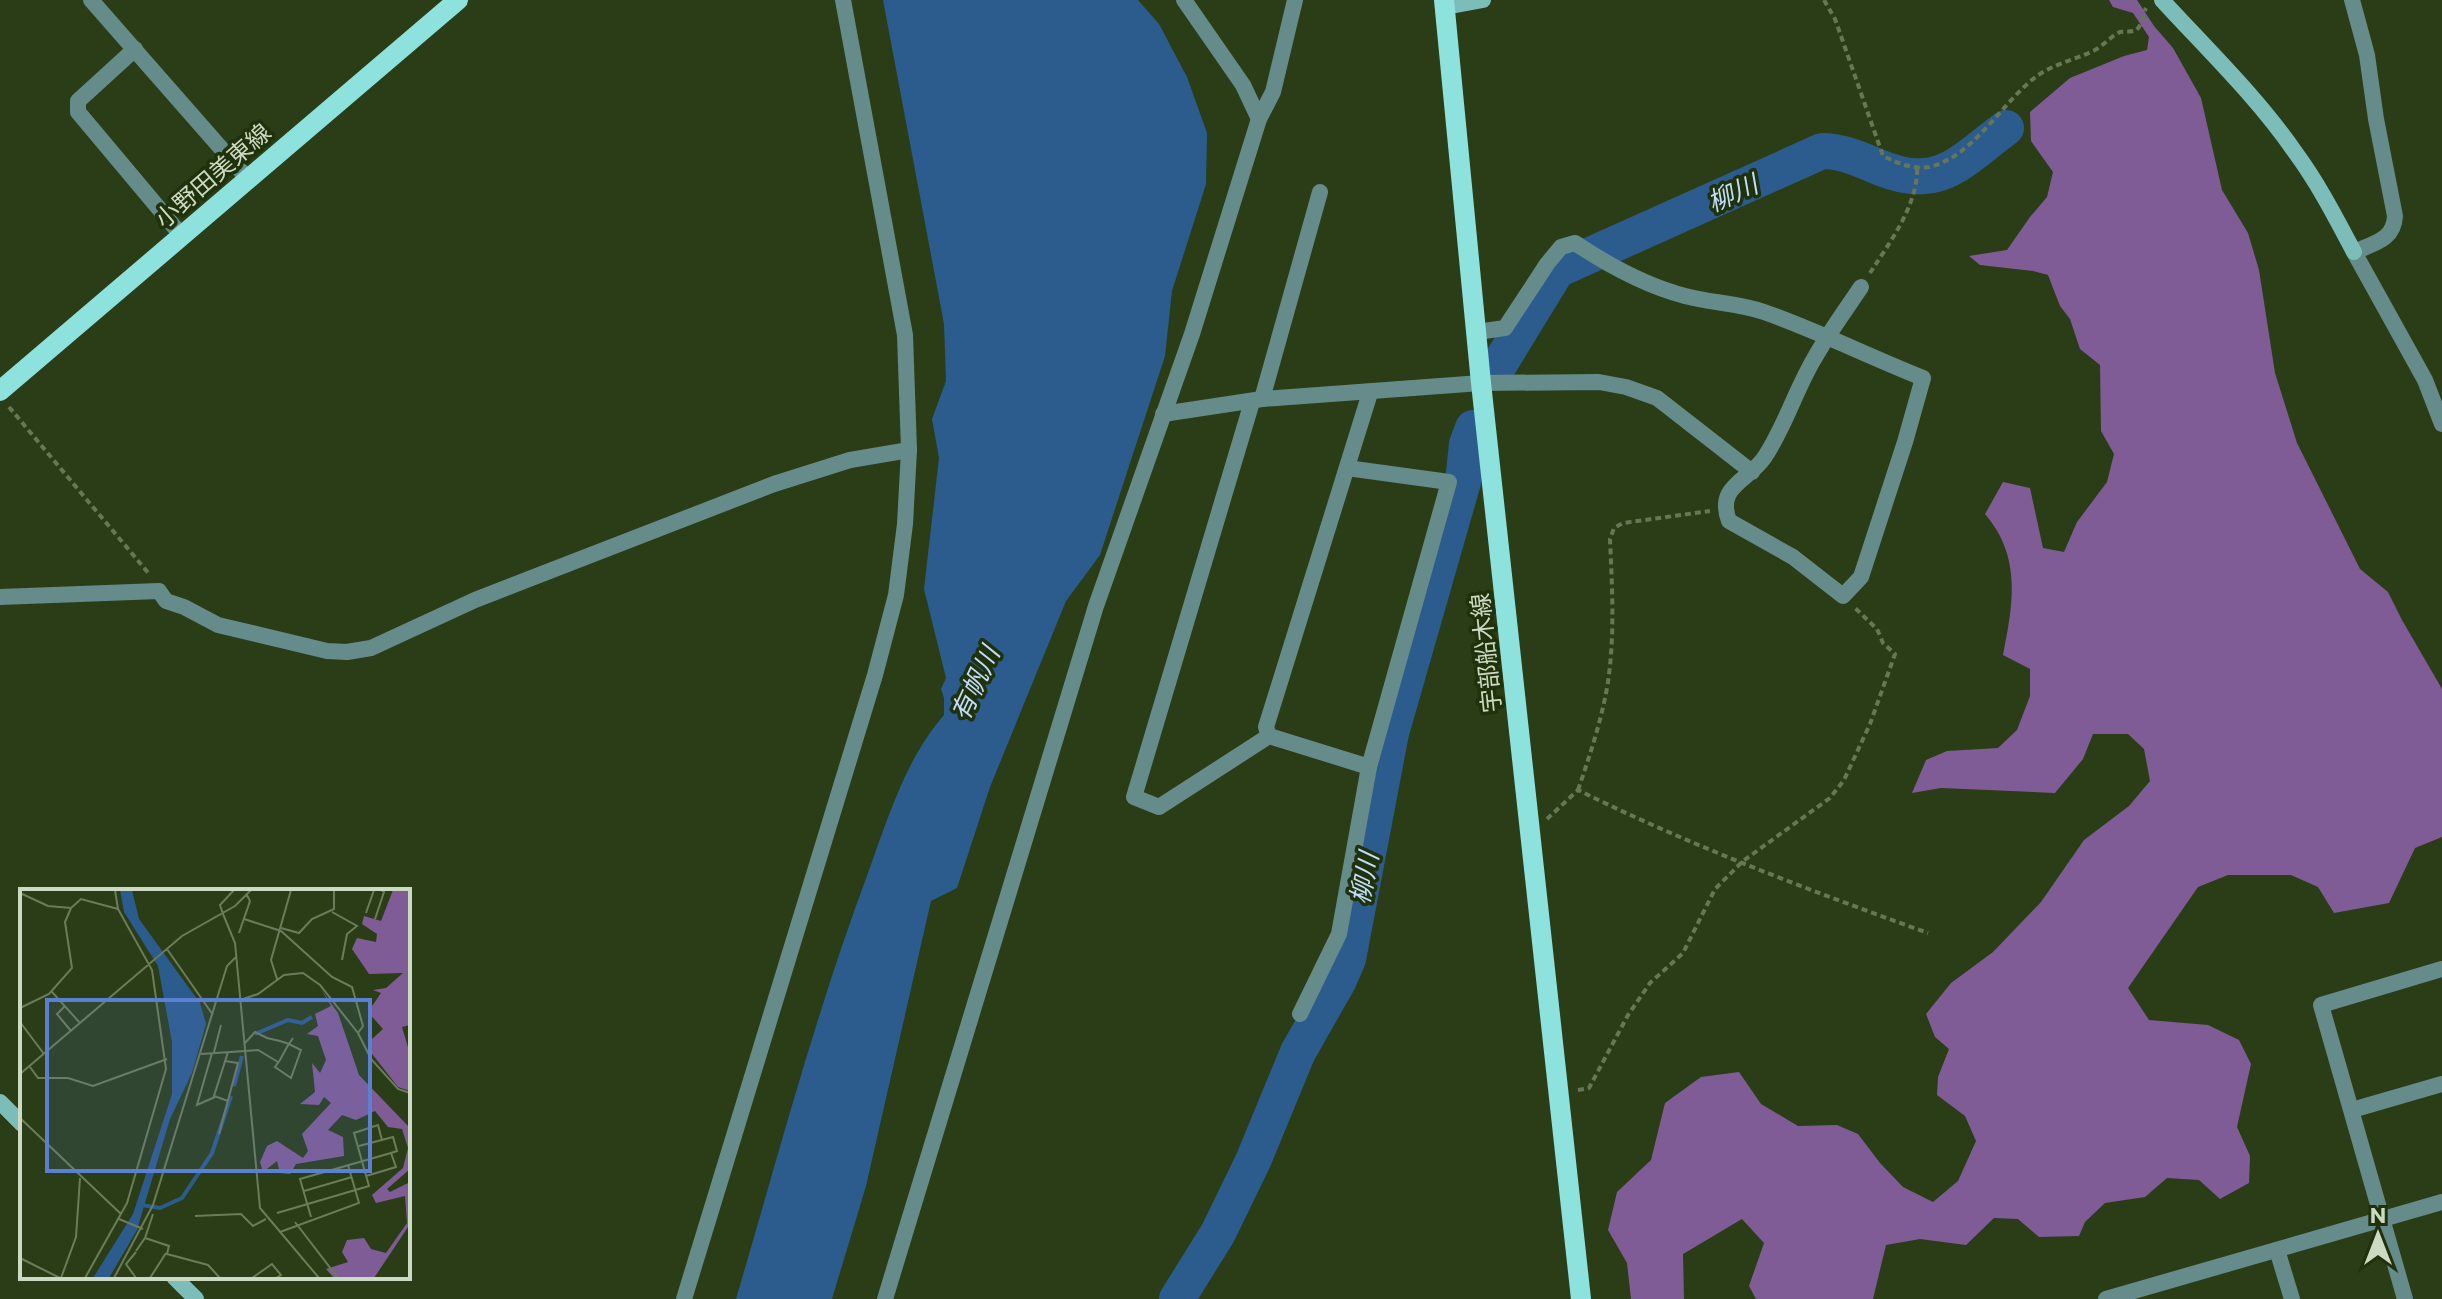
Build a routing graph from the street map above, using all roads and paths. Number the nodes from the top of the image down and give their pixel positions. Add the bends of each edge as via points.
1 (91, 0) edge
2 (458, 0) edge
3 (843, 0) edge
4 (1184, 0) edge
5 (1295, 0) edge
6 (1483, 0) edge
7 (1824, 0) edge
8 (2148, 0) edge
9 (2162, 0) edge
10 (2352, 0) edge
11 (1444, 3) edge
12 (135, 49) junction
13 (1259, 119) junction
14 (1917, 168) junction
15 (248, 179) junction
16 (1320, 192) dead end
17 (182, 236) junction
18 (2354, 252) junction
19 (1861, 287) joint
20 (1477, 332) junction
21 (1827, 338) junction
22 (1481, 383) junction
23 (1370, 393) junction
24 (5, 399) edge
25 (1257, 401) junction
26 (1163, 414) junction
27 (2442, 424) edge
28 (909, 450) junction
29 (1347, 468) junction
30 (1752, 472) junction
31 (1724, 508) junction
32 (159, 591) junction
33 (1843, 596) junction
34 (0, 597) edge
35 (1269, 736) junction
36 (1369, 767) junction
37 (1578, 790) junction
38 (1531, 835) junction
39 (1743, 861) junction
40 (1928, 933) dead end
41 (2442, 969) edge
42 (1300, 1014) dead end
43 (2442, 1084) edge
44 (1559, 1095) junction
45 (0, 1102) edge
46 (2352, 1110) junction
47 (20, 1122) edge
48 (2442, 1202) edge
49 (2381, 1220) junction
50 (2277, 1250) junction
51 (176, 1279) edge
52 (196, 1299) edge
53 (684, 1299) edge
54 (885, 1299) edge
55 (1581, 1299) edge
56 (2106, 1299) edge
57 (2292, 1299) edge
58 (2405, 1299) edge

1 - 12 street
2 - 15 main road, 小野田美東線
3 - 28 street via 905,335
4 - 13 street via 1243,85
5 - 13 street via 1273,92
6 - 11 street
7 - 14 path via 1883,156
8 - 14 path via 2134,31 2117,33 2091,52 2034,78 1950,159
9 - 18 street via 2295,150
10 - 18 street via 2395,216 2387,237
11 - 20 main road, 宇部船木線
12 - 15 street
12 - 17 street via 78,101 78,112
13 - 26 street
14 - 19 path via 1918,184 1897,232
15 - 17 main road, 小野田美東線
16 - 25 street
17 - 24 main road, 小野田美東線
18 - 27 street via 2425,380
19 - 21 street
20 - 21 street via 1505,328 1561,247 1575,243 1667,291 1762,312
20 - 22 main road, 宇部船木線
21 - 30 street
21 - 33 street via 1923,378 1861,577
22 - 23 street
22 - 30 street via 1599,382 1626,387 1657,398
22 - 38 main road, 宇部船木線
23 - 25 street
23 - 29 street
24 - 32 path
25 - 26 street
25 - 35 street via 1134,797 1159,807
26 - 54 street via 1096,606
28 - 32 street via 850,460 774,484 508,586 358,651 327,651 218,625 166,601
28 - 53 street via 896,595 879,662
29 - 35 street via 1266,727
29 - 36 street via 1449,482
30 - 31 street via 1725,498
31 - 33 street via 1729,521 1793,557
31 - 37 path via 1636,519 1614,528 1608,684
32 - 34 street
33 - 39 path via 1895,654 1870,724 1830,798
35 - 36 street
36 - 42 street via 1339,934
37 - 38 path
37 - 39 path
38 - 44 main road, 宇部船木線
39 - 40 path
39 - 44 path via 1715,889 1683,953 1650,983 1628,1015 1589,1088
41 - 46 street via 2321,1005
43 - 46 street
44 - 55 main road, 宇部船木線
45 - 47 street
46 - 49 street
48 - 49 street
49 - 50 street
49 - 58 street
50 - 56 street
50 - 57 street
51 - 52 street

